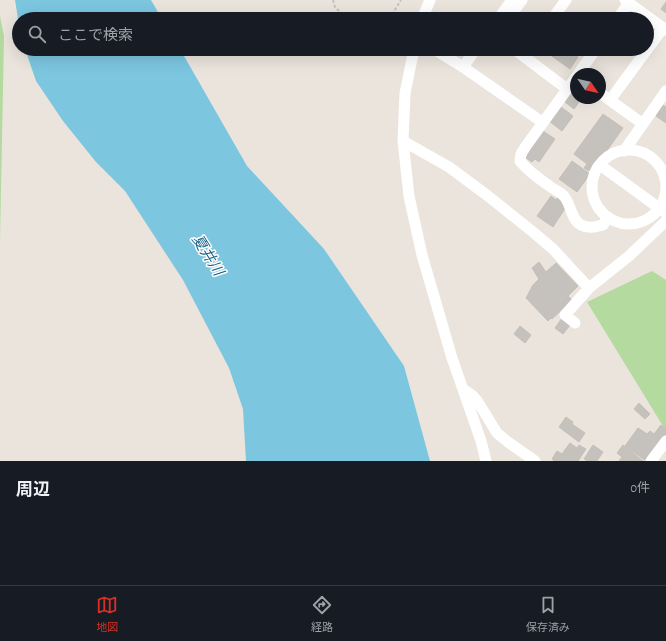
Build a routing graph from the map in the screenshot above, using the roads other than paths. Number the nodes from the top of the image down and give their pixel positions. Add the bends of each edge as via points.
1 (430, 0) edge
2 (512, 0) edge
3 (522, 0) edge
4 (566, 0) edge
5 (627, 2) edge
6 (425, 12) edge
7 (503, 12) edge
8 (513, 12) edge
9 (557, 12) edge
10 (621, 12) edge
11 (641, 12) edge
12 (654, 21) edge
13 (665, 29) edge
14 (654, 43) edge
15 (413, 56) edge
16 (445, 56) edge
17 (471, 56) edge
18 (530, 56) edge
19 (591, 56) edge
20 (644, 56) edge
21 (463, 67) junction
22 (582, 68) edge
23 (570, 85) edge
24 (567, 89) junction
25 (666, 91) edge
26 (606, 97) edge
27 (610, 100) junction
28 (542, 122) junction
29 (643, 124) junction
30 (403, 141) junction
31 (624, 151) junction
32 (600, 165) junction
33 (666, 179) edge
34 (663, 211) edge
35 (608, 218) junction
36 (666, 221) edge
37 (589, 288) junction
38 (575, 323) dead end
39 (462, 388) junction
40 (666, 441) edge
41 (486, 461) edge
42 (535, 461) edge
43 (651, 461) edge

1 - 6 street
2 - 7 street
3 - 8 street
4 - 9 street
5 - 10 street
5 - 11 street
12 - 13 street
13 - 14 street
15 - 30 street via 405,93
16 - 21 street
17 - 21 street
18 - 24 street
19 - 22 street
20 - 27 street
21 - 28 street
23 - 24 street
24 - 28 street
25 - 29 street
26 - 27 street
27 - 29 street
28 - 35 street via 521,154 520,161 536,178 563,195 580,225 588,228 603,225
29 - 31 street
30 - 37 street via 449,167 488,196 553,249
30 - 39 street via 409,196 422,255
31 - 32 street via 606,158
31 - 33 street via 646,154 654,160
32 - 34 street
32 - 35 street via 592,187 599,209
33 - 34 street
34 - 35 street via 636,224 621,223
36 - 37 street via 629,256
37 - 38 street via 565,315
39 - 41 street
39 - 42 street via 478,402 497,433
40 - 43 street

